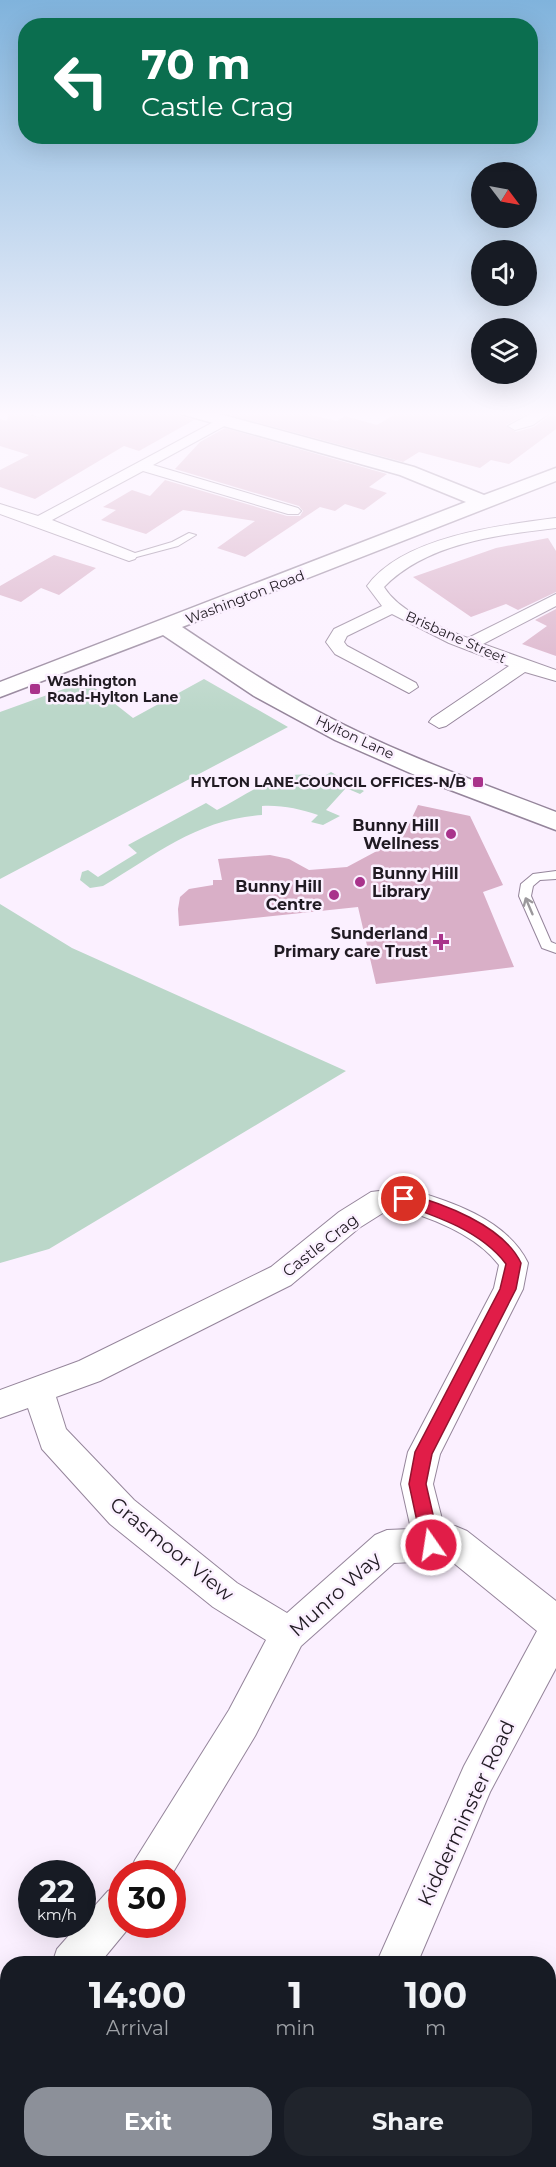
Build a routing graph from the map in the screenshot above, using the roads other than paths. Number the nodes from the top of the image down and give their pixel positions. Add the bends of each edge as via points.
1 (7, 511) edge
2 (58, 511) edge
3 (465, 511) edge
4 (40, 521) junction
5 (556, 524) edge
6 (192, 535) dead end
7 (129, 556) joint
8 (556, 599) edge
9 (391, 608) junction
10 (166, 627) junction
11 (468, 645) junction
12 (521, 666) junction
13 (556, 676) edge
14 (410, 687) dead end
15 (0, 690) edge
16 (440, 722) dead end
17 (556, 822) edge
18 (556, 875) edge
19 (556, 949) edge
20 (38, 1390) junction
21 (0, 1404) edge
22 (431, 1545) junction
23 (556, 1623) edge
24 (556, 1632) edge
25 (288, 1634) junction
26 (158, 1860) edge
27 (108, 1922) edge
28 (79, 1956) edge
29 (400, 1956) edge

1 - 4 street
2 - 4 street
3 - 10 street, Washington Road
4 - 7 street
5 - 9 street, Brisbane Street via 492,532 407,560 384,574 375,586
6 - 7 lane via 175,544
8 - 11 street
9 - 11 street, Brisbane Street
9 - 14 street, Brisbane Street via 340,633 335,642 341,650
10 - 15 street, Washington Road
10 - 17 street, Hylton Lane via 276,699 337,730
11 - 12 street, Brisbane Street
12 - 13 street, Brisbane Street
12 - 16 street, Brisbane Street
19 -> 18 lane via 546,945 525,896 527,885 537,877
20 - 21 street
20 - 22 street, Castle Crag via 89,1371 281,1276 349,1220 381,1200 404,1199 428,1206 484,1233 514,1263 508,1289 423,1452 417,1484
20 - 25 street, Grasmoor View via 53,1438 122,1512 225,1595
22 - 23 street, Munro Way via 455,1543
22 - 25 street, Munro Way via 387,1547
24 - 29 street, Kidderminster Road via 477,1779
25 - 26 street, Munro Way via 242,1724
27 - 28 street

